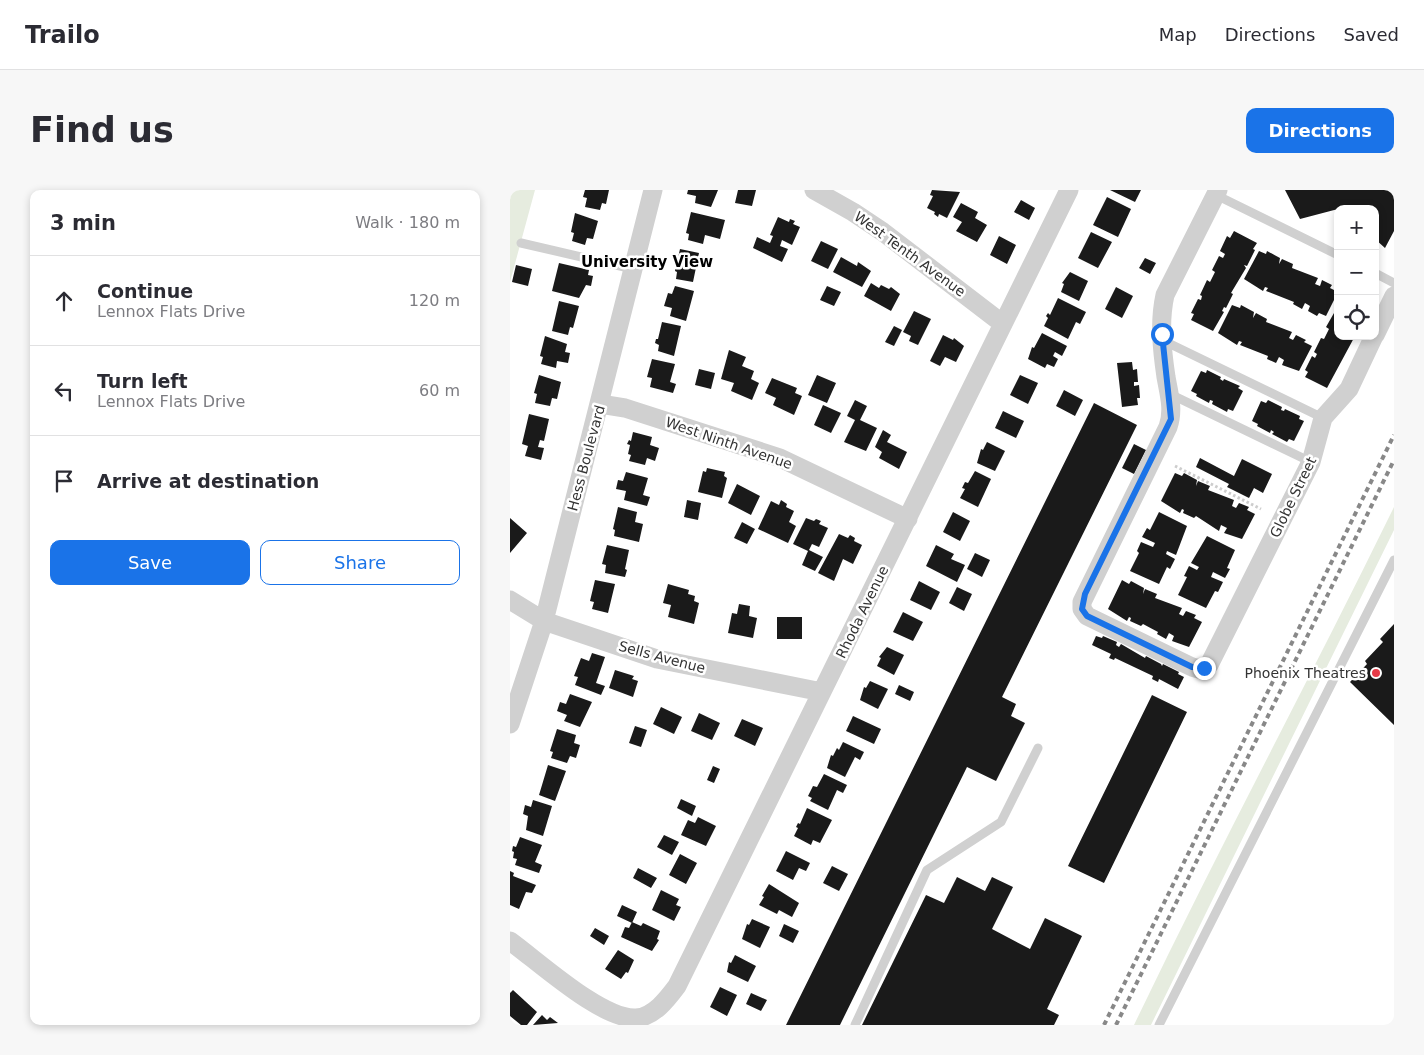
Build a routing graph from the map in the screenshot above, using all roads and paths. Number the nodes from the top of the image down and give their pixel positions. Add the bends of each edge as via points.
1 (653, 190) edge
2 (814, 190) edge
3 (1069, 190) edge
4 (1217, 192) edge
5 (521, 243) dead end
6 (1334, 253) edge
7 (633, 269) junction
8 (1379, 276) edge
9 (1394, 283) edge
10 (1394, 296) edge
11 (1003, 324) junction
12 (1379, 328) edge
13 (1162, 340) junction
14 (1373, 340) edge
15 (1169, 394) junction
16 (600, 404) junction
17 (1323, 418) junction
18 (1310, 462) junction
19 (1175, 466) dead end
20 (1261, 509) dead end
21 (908, 519) junction
22 (1394, 560) edge
23 (510, 600) edge
24 (544, 621) junction
25 (822, 692) junction
26 (510, 724) edge
27 (1038, 748) dead end
28 (510, 941) edge
29 (855, 1025) edge
30 (1158, 1025) edge

1 - 7 street, Hess Boulevard
2 - 11 street, West Tenth Avenue via 875,227
3 - 11 street, Rhoda Avenue
4 - 6 lane
4 - 13 street via 1165,295
5 - 7 lane
7 - 16 street, Hess Boulevard
8 - 9 lane
10 - 12 street, Globe Street
11 - 21 street, Rhoda Avenue
13 - 15 street
13 - 17 lane
14 - 17 street, Globe Street via 1349,389
15 - 18 lane
15 - 18 street, Globe Street via 1172,412 1168,427 1085,594 1082,609 1087,616 1192,667 1204,668 1212,660
16 - 21 street, West Ninth Avenue via 625,408 780,458
16 - 24 street, Hess Boulevard
17 - 18 street, Globe Street
19 - 20 path
21 - 25 street, Rhoda Avenue
22 - 30 lane
23 - 24 street, Sells Avenue
24 - 25 street, Sells Avenue via 657,659
24 - 26 street, Hess Boulevard
25 - 28 street, Rhoda Avenue via 677,986 661,1007 637,1018 612,1014
27 - 29 lane via 1001,822 927,870

